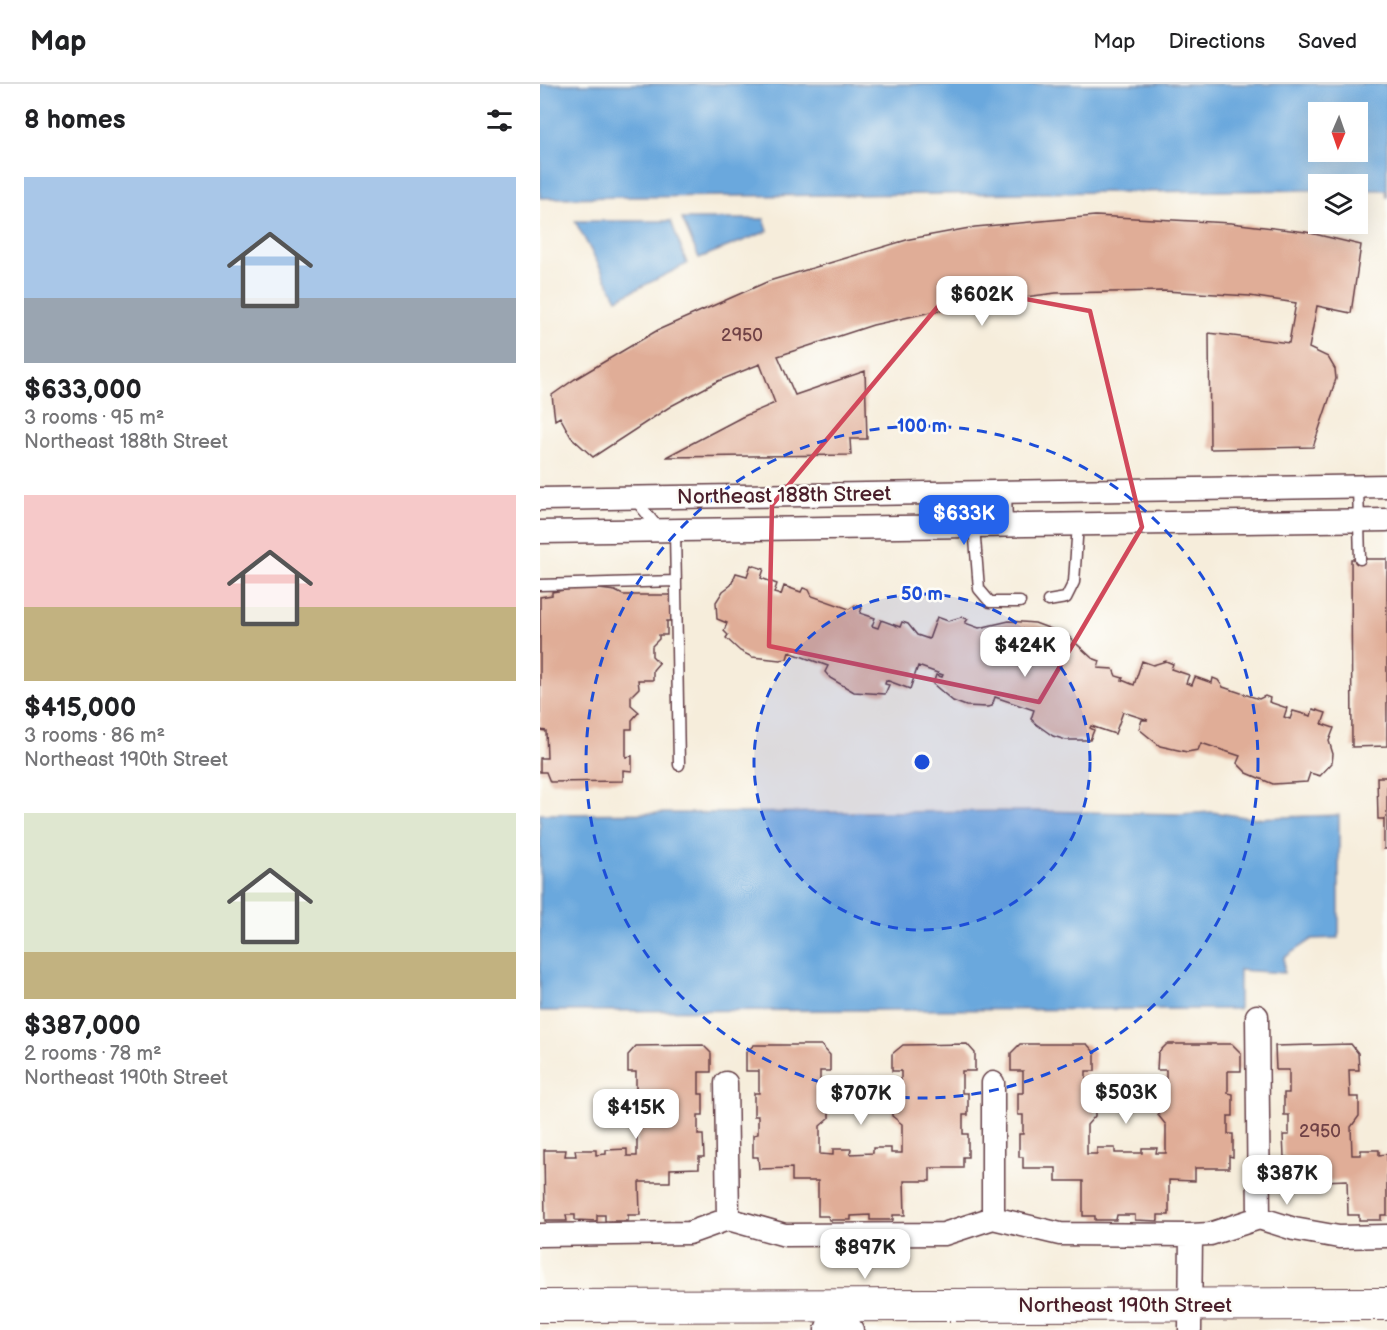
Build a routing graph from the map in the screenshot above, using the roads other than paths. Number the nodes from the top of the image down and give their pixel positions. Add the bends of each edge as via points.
1 (1387, 486) edge
2 (1358, 487) junction
3 (1006, 492) junction
4 (633, 497) junction
5 (540, 499) edge
6 (1359, 520) junction
7 (1387, 520) edge
8 (1078, 524) junction
9 (1008, 525) junction
10 (974, 526) junction
11 (675, 530) junction
12 (540, 532) edge
13 (1360, 559) dead end
14 (676, 581) junction
15 (540, 585) edge
16 (1048, 601) dead end
17 (1020, 602) dead end
18 (679, 765) dead end
19 (1257, 1016) dead end
20 (726, 1083) dead end
21 (993, 1083) dead end
22 (993, 1218) junction
23 (1259, 1218) junction
24 (728, 1219) junction
25 (540, 1235) edge
26 (1191, 1235) junction
27 (1387, 1236) edge
28 (1387, 1304) edge
29 (540, 1306) edge
30 (1190, 1317) edge
31 (838, 1324) edge

1 - 2 street, Northeast 188th Street
2 - 3 street, Northeast 188th Street
2 - 6 lane
3 - 4 street, Northeast 188th Street
3 - 9 lane
4 - 5 street, Northeast 188th Street
4 - 11 lane via 655,524
6 - 7 street, Northeast 188th Street
6 - 8 street, Northeast 188th Street
6 - 13 lane
8 - 9 street, Northeast 188th Street
8 - 16 lane via 1074,582 1066,597
9 - 10 street, Northeast 188th Street
10 - 11 street, Northeast 188th Street
10 - 17 lane via 979,589 990,602
11 - 12 street, Northeast 188th Street
11 - 14 lane
14 - 15 lane
14 - 18 lane
19 - 23 street
20 - 24 street
21 - 22 street
22 - 24 street via 944,1234 921,1235 784,1235
22 - 26 street via 1060,1234
23 - 26 street via 1210,1234
23 - 27 street via 1339,1237
24 - 25 street via 689,1233
26 - 30 street
28 - 30 street, Northeast 190th Street
29 - 31 street, Northeast 190th Street
30 - 31 street, Northeast 190th Street

